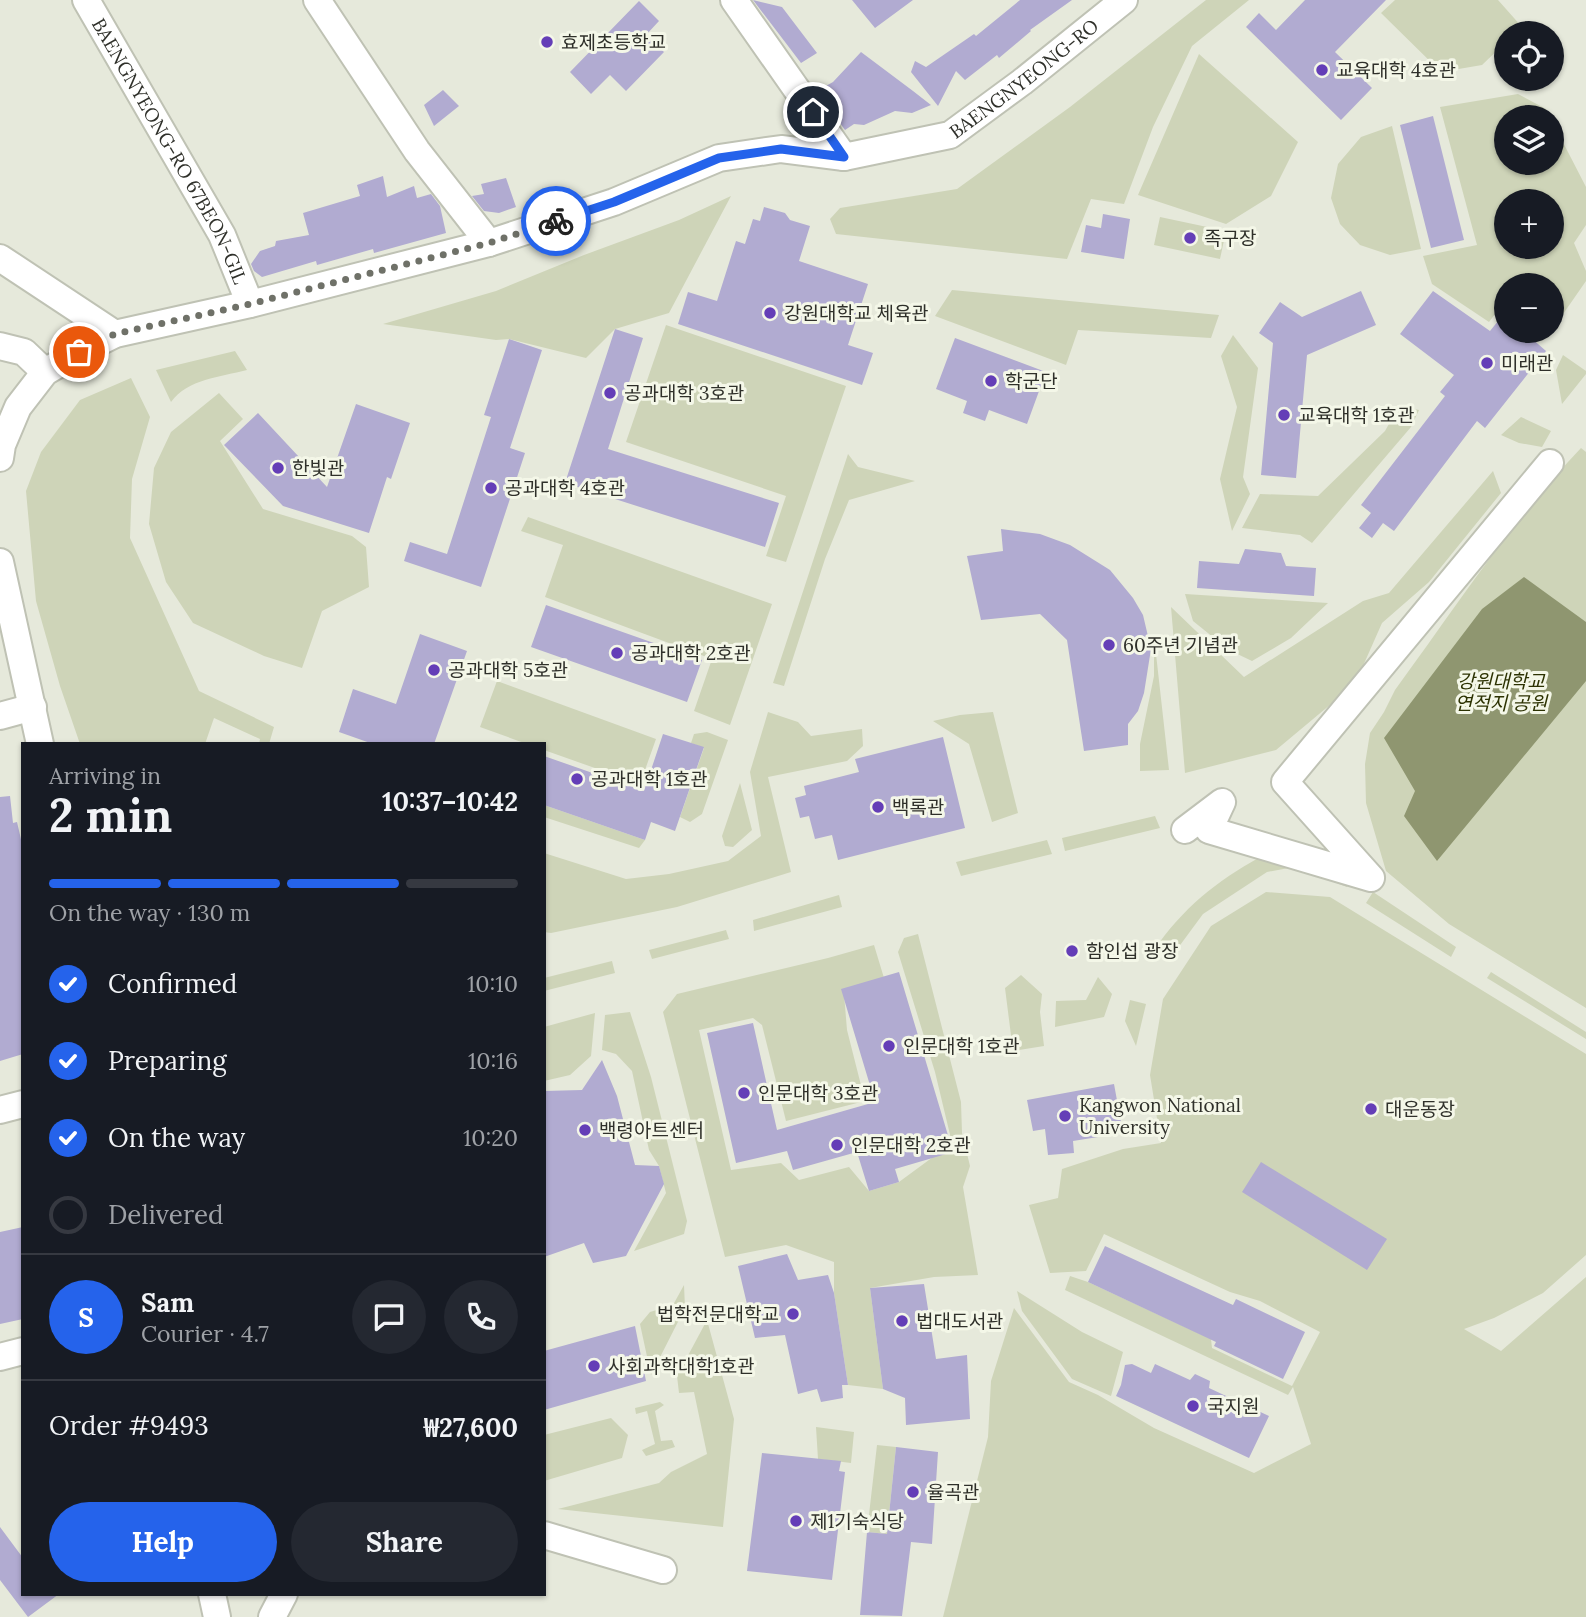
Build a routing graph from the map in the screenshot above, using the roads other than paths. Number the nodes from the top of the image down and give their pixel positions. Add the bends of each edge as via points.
1 (86, 0) edge
2 (317, 0) edge
3 (734, 0) edge
4 (1124, 0) edge
5 (844, 157) junction
6 (489, 243) junction
7 (0, 258) edge
8 (250, 304) junction
9 (115, 334) junction
10 (0, 346) edge
11 (45, 373) junction
12 (0, 458) edge
13 (1550, 463) dead end
14 (0, 562) edge
15 (33, 707) junction
16 (0, 716) edge
17 (40, 742) edge
18 (1185, 830) dead end
19 (21, 1105) edge
20 (0, 1110) edge
21 (21, 1352) edge
22 (0, 1357) edge
23 (546, 1536) edge
24 (663, 1570) dead end
25 (212, 1596) edge
26 (283, 1596) edge
27 (217, 1617) edge
28 (272, 1617) edge

1 - 8 street, BAENGNYEONG-RO 67BEON-GIL via 222,235
2 - 6 street via 417,151
3 - 5 street
4 - 5 street, BAENGNYEONG-RO via 950,135
5 - 6 street, BAENGNYEONG-RO via 781,149 719,158 614,202
6 - 8 street, BAENGNYEONG-RO
7 - 9 street
8 - 9 street, BAENGNYEONG-RO
9 - 11 street, BAENGNYEONG-RO
10 - 11 street via 24,352
11 - 12 street, BAENGNYEONG-RO via 18,407
13 - 18 street via 1285,782 1371,878 1209,830 1222,802
14 - 15 street
15 - 16 street
15 - 17 street
19 - 20 street
21 - 22 street
23 - 24 street
25 - 27 street
26 - 28 street

